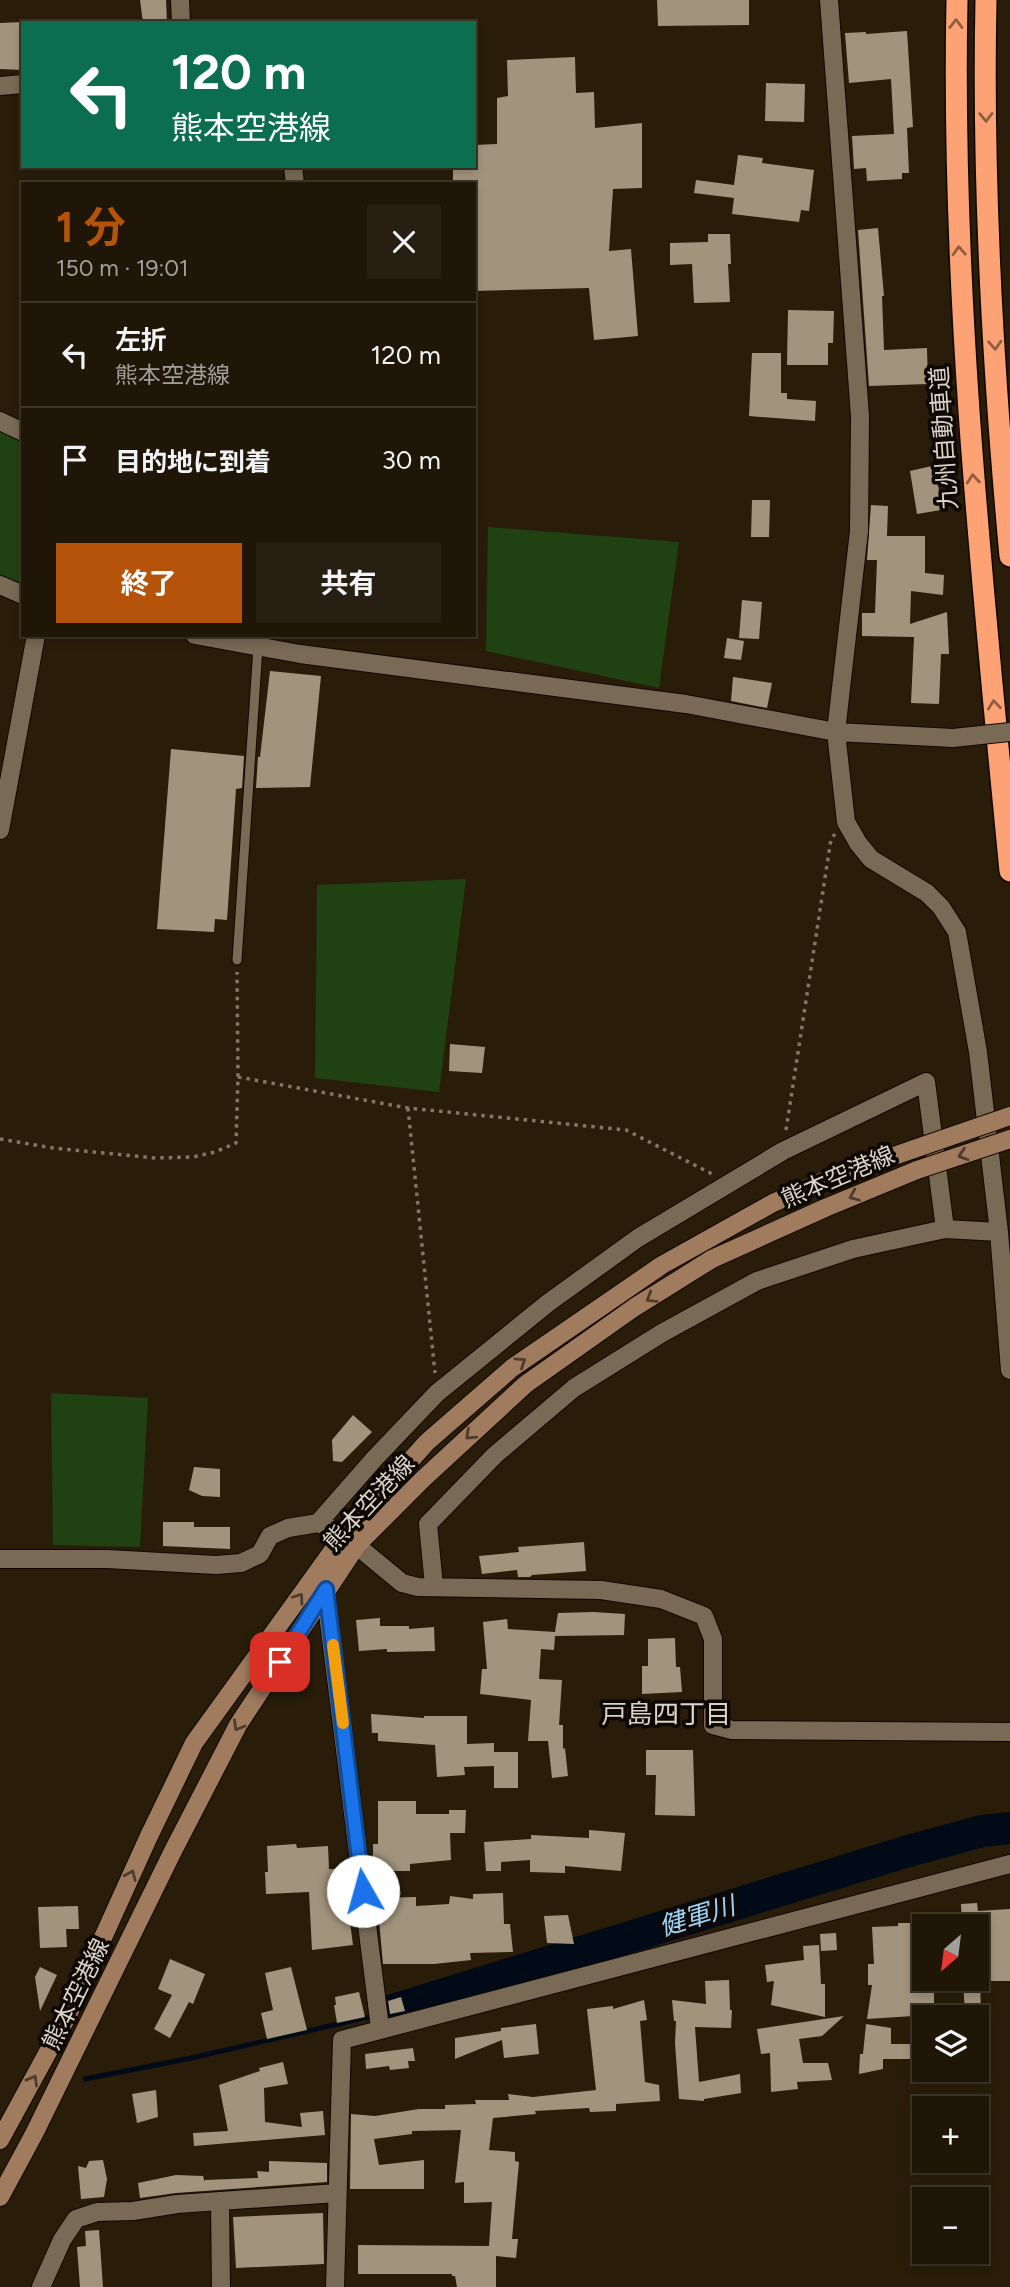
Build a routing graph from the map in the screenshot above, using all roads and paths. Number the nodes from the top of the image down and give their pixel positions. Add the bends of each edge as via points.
1 (180, 0) edge
2 (829, 0) edge
3 (957, 0) edge
4 (986, 0) edge
5 (181, 21) edge
6 (21, 84) edge
7 (0, 86) edge
8 (0, 421) edge
9 (21, 431) edge
10 (1010, 556) edge
11 (0, 585) edge
12 (21, 594) edge
13 (36, 637) edge
14 (212, 637) edge
15 (230, 639) edge
16 (258, 647) junction
17 (836, 732) junction
18 (1010, 732) edge
19 (846, 822) junction
20 (0, 830) edge
21 (1010, 870) edge
22 (237, 960) joint
23 (238, 1077) junction
24 (408, 1108) junction
25 (1010, 1116) edge
26 (0, 1139) edge
27 (1010, 1139) edge
28 (783, 1151) junction
29 (729, 1183) junction
30 (945, 1229) junction
31 (999, 1232) junction
32 (1010, 1370) edge
33 (437, 1393) junction
34 (318, 1523) junction
35 (351, 1540) junction
36 (0, 1559) edge
37 (321, 1568) junction
38 (434, 1586) junction
39 (326, 1589) junction
40 (1010, 1732) edge
41 (1010, 1864) edge
42 (380, 2028) junction
43 (0, 2140) edge
44 (337, 2193) junction
45 (0, 2197) edge
46 (220, 2201) junction
47 (41, 2287) edge
48 (221, 2287) edge
49 (335, 2287) edge

1 - 5 street
2 - 17 street via 860,416 859,531
21 -> 3 highway, 九州自動車道 via 969,441 958,222
4 -> 10 highway via 989,222 999,440
6 - 7 street
8 - 9 street
11 - 12 street
13 - 20 street
14 - 15 street
15 - 16 street
16 - 17 street via 686,704
16 - 22 lane
17 - 18 street, bridge via 953,738
17 - 19 street
19 - 28 path via 831,839
19 - 31 street via 871,859 928,892 957,932 978,1052
22 - 23 path
23 - 24 path
23 - 26 path via 236,1143 215,1152 155,1158
24 - 29 path via 626,1130
24 - 33 path
35 -> 25 main road, 熊本空港線, bridge via 427,1442 464,1409 512,1368 662,1265 773,1203 825,1180
27 -> 35 main road, 熊本空港線, bridge via 917,1170 712,1259 526,1384
28 - 29 street
28 - 30 street via 926,1082
29 - 33 street via 638,1238
30 - 31 street
30 - 38 street via 853,1249 757,1281 574,1388 495,1455 428,1524
31 - 32 street
33 - 34 street
34 - 35 street
34 - 36 street via 270,1536 260,1554 241,1563
35 - 37 main road, 熊本空港線
35 - 38 street via 402,1583
35 - 39 main road, 熊本空港線
37 - 39 street
43 -> 37 main road, 熊本空港線 via 68,2017 194,1743
38 - 40 street via 601,1590 661,1600 704,1616 713,1639 713,1725 732,1730
39 - 42 street
39 -> 45 main road, 熊本空港線 via 238,1725
41 - 42 street
42 - 44 street via 342,2040
44 - 46 street
44 - 49 street
46 - 47 street via 97,2212 76,2219
46 - 48 street

